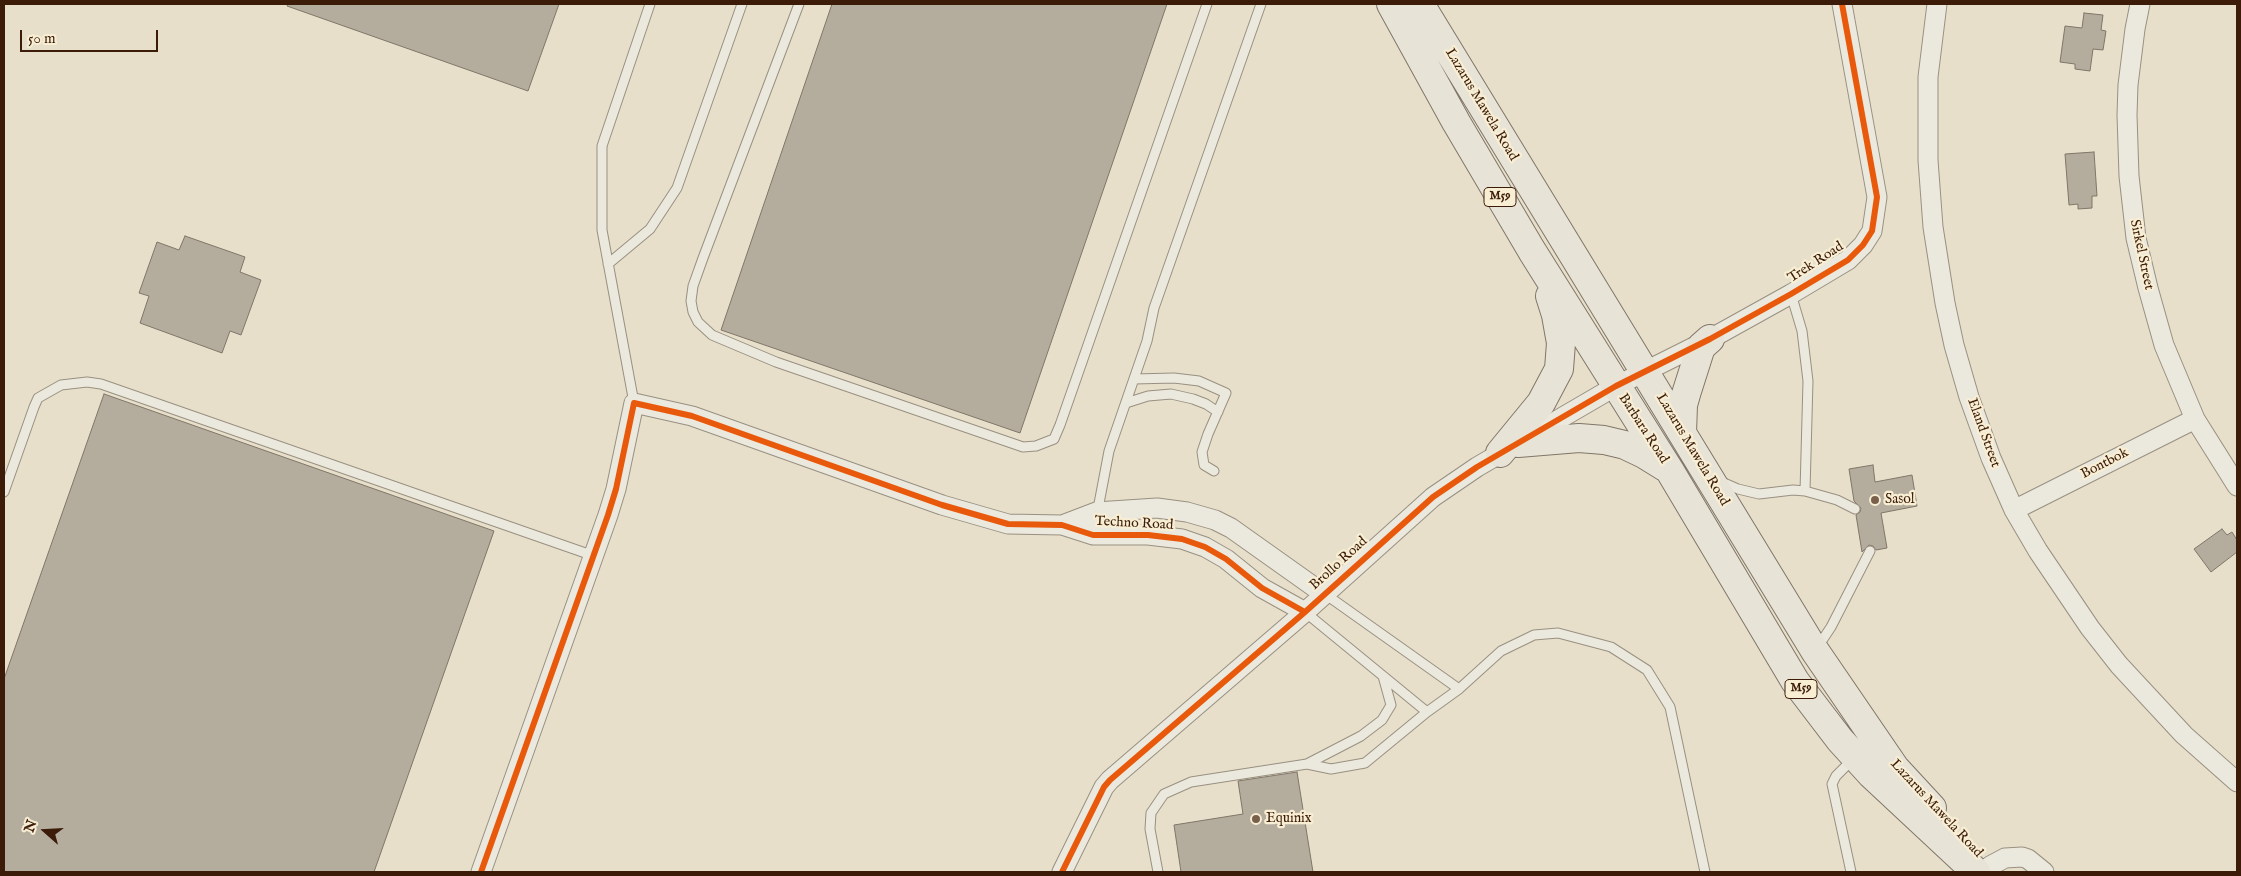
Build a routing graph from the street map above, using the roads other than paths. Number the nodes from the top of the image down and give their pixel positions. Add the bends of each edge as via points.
1 (650, 4) edge
2 (742, 4) edge
3 (799, 4) edge
4 (1207, 4) edge
5 (1261, 4) edge
6 (1391, 4) edge
7 (1420, 4) edge
8 (1842, 4) edge
9 (1936, 4) edge
10 (2140, 4) edge
11 (1532, 251) junction
12 (608, 264) junction
13 (1791, 294) junction
14 (1710, 339) junction
15 (1644, 371) junction
16 (1134, 379) junction
17 (1616, 386) junction
18 (634, 403) junction
19 (1126, 403) junction
20 (1218, 412) junction
21 (2195, 419) junction
22 (1682, 434) junction
23 (1509, 448) junction
24 (1214, 471) dead end
25 (1670, 471) junction
26 (1707, 473) junction
27 (2237, 486) edge
28 (1805, 491) junction
29 (4, 492) edge
30 (1855, 509) dead end
31 (2014, 510) junction
32 (1096, 512) junction
33 (1062, 525) junction
34 (1093, 535) junction
35 (1870, 551) dead end
36 (594, 556) junction
37 (1324, 594) junction
38 (1305, 612) junction
39 (1815, 651) junction
40 (1382, 676) junction
41 (1459, 688) junction
42 (1427, 712) junction
43 (1864, 746) junction
44 (1307, 764) junction
45 (2237, 782) edge
46 (1988, 870) edge
47 (481, 872) edge
48 (1062, 872) edge
49 (1158, 872) edge
50 (1705, 872) edge
51 (1851, 872) edge
52 (2044, 872) edge

1 - 12 lane via 602,146 602,230
2 - 12 lane via 677,188 650,229
3 - 4 lane via 693,286 691,301 698,322 712,335 776,362 1023,447 1054,439 1060,425
5 - 16 lane via 1154,308
6 - 11 main road, Lazarus Mawela Road / M59
7 - 15 main road, Lazarus Mawela Road / M59
8 - 13 street, Trek Road via 1877,196 1875,215 1872,231 1863,246 1848,260
9 - 31 street, Eland Street via 1928,77 1928,129 1931,209 1938,270 1954,345 1970,397 1991,458
10 - 21 street, Sirkel Street via 2128,85 2132,209 2142,264 2164,345
11 - 17 main road, Lazarus Mawela Road / M59
11 - 23 main road via 1556,315 1562,355 1552,386
12 - 18 lane
13 - 14 street, Trek Road
13 - 28 lane via 1802,331 1808,380
14 - 15 street, Trek Road
14 - 22 main road via 1701,348 1687,390
15 - 17 street, Trek Road
15 - 22 main road, Lazarus Mawela Road / M59
16 - 19 lane
16 - 20 lane via 1199,381 1226,393
17 - 23 street, Brollo Road
17 - 25 main road, Barbara Road / M59
18 - 33 street via 692,416 972,515 1008,524
18 - 36 street via 616,490
19 - 20 lane via 1148,396 1171,394 1206,404
19 - 32 lane via 1109,451
20 - 24 lane via 1202,452 1204,465
21 - 27 street, Sirkel Street
21 - 31 street, Bontbok
22 - 26 main road, Lazarus Mawela Road / M59
23 - 25 main road via 1579,438 1604,440 1625,445
23 - 37 street, Brollo Road via 1433,497
25 - 43 main road, Lazarus Mawela Road / M59 via 1795,681 1834,733
26 - 28 lane via 1731,487 1748,492
26 - 39 main road, Lazarus Mawela Road / M59
28 - 30 lane
29 - 36 lane via 38,398 61,385 87,382 101,384
31 - 45 street, Eland Street via 2060,586 2119,665 2184,735
32 - 33 street, Techno Road
32 - 34 lane
32 - 37 street, Techno Road via 1157,508 1215,520 1254,543
33 - 34 street, Techno Road
34 - 38 street, Techno Road via 1164,536 1205,547 1241,569 1262,588
35 - 39 lane via 1829,632
36 - 47 street
37 - 38 street, Brollo Road
37 - 41 lane
38 - 40 lane
38 - 48 street, Brollo Road via 1110,780
39 - 43 main road, Lazarus Mawela Road / M59
40 - 42 lane
40 - 44 lane via 1391,705 1382,720 1361,736
41 - 42 lane
41 - 50 lane via 1501,651 1534,635 1558,633 1611,647 1648,670 1670,707
42 - 44 lane via 1365,763 1330,769
43 - 46 main road, Lazarus Mawela Road / M59 via 1909,784
43 - 51 lane via 1832,784
44 - 49 lane via 1191,782 1164,794 1151,814 1150,829
46 - 52 street via 2005,858 2022,857

